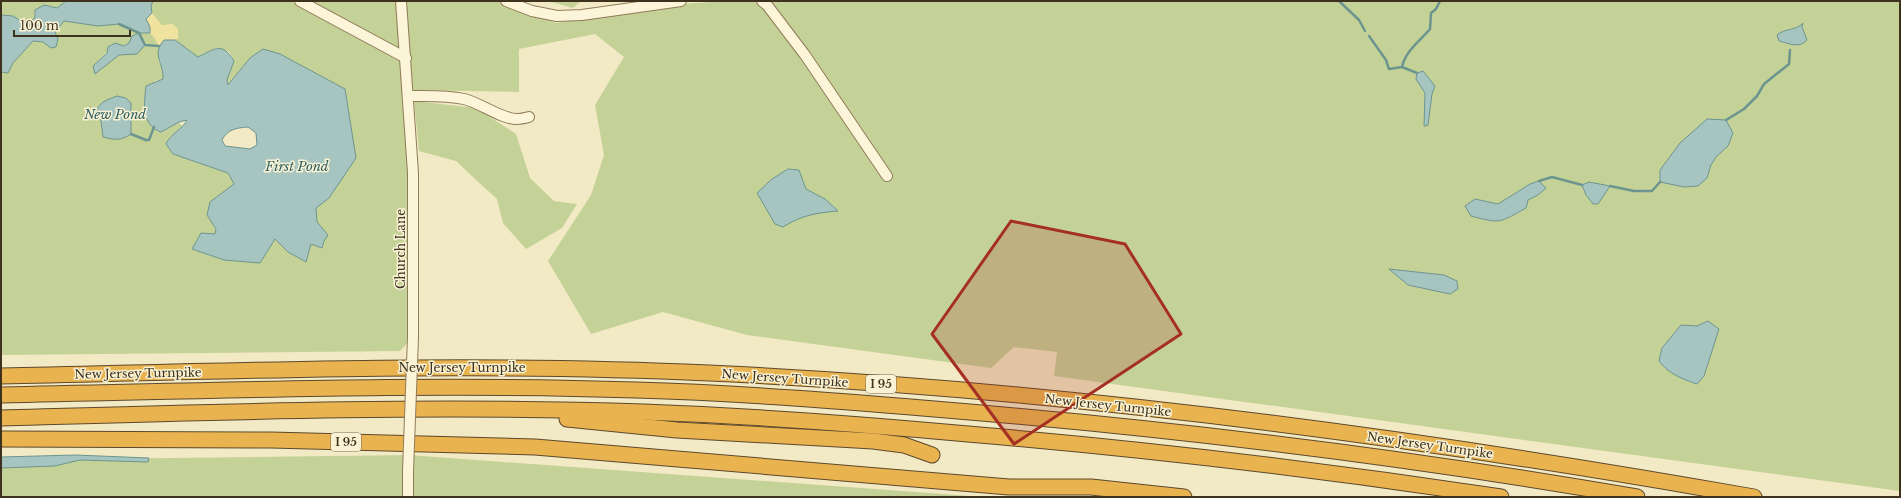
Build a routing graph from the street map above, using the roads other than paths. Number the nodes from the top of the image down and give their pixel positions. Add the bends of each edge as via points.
1 (300, 1) edge
2 (401, 1) edge
3 (506, 1) edge
4 (681, 1) edge
5 (762, 1) edge
6 (406, 58) junction
7 (408, 96) junction
8 (529, 117) dead end
9 (887, 176) dead end
10 (1, 376) edge
11 (1, 395) edge
12 (455, 408) junction
13 (1, 418) edge
14 (1, 439) edge
15 (932, 455) dead end
16 (1009, 487) junction
17 (408, 497) edge
18 (1062, 497) edge
19 (1184, 497) edge
20 (1501, 497) edge
21 (1637, 497) edge
22 (1754, 497) edge

1 - 6 street
2 - 6 street, Church Lane
3 - 4 street via 532,11 557,16 582,15
5 - 9 street via 805,55
6 - 7 street, Church Lane
7 - 8 street via 464,99 506,117
7 - 17 street, Church Lane, bridge via 413,192 413,337
10 - 22 highway, New Jersey Turnpike / I 95 via 465,367 636,370 780,377 1015,396 1206,416 1499,455
11 - 21 highway, New Jersey Turnpike / I 95 via 401,387 577,388 767,396 1006,415 1188,434 1479,472
12 - 13 highway
12 - 15 highway via 646,427 873,441 904,446
12 - 20 highway via 771,418 914,429 1187,456
14 - 16 highway, I 95 via 271,440 535,447
16 - 18 highway
16 - 19 highway, I 95 via 1091,487

